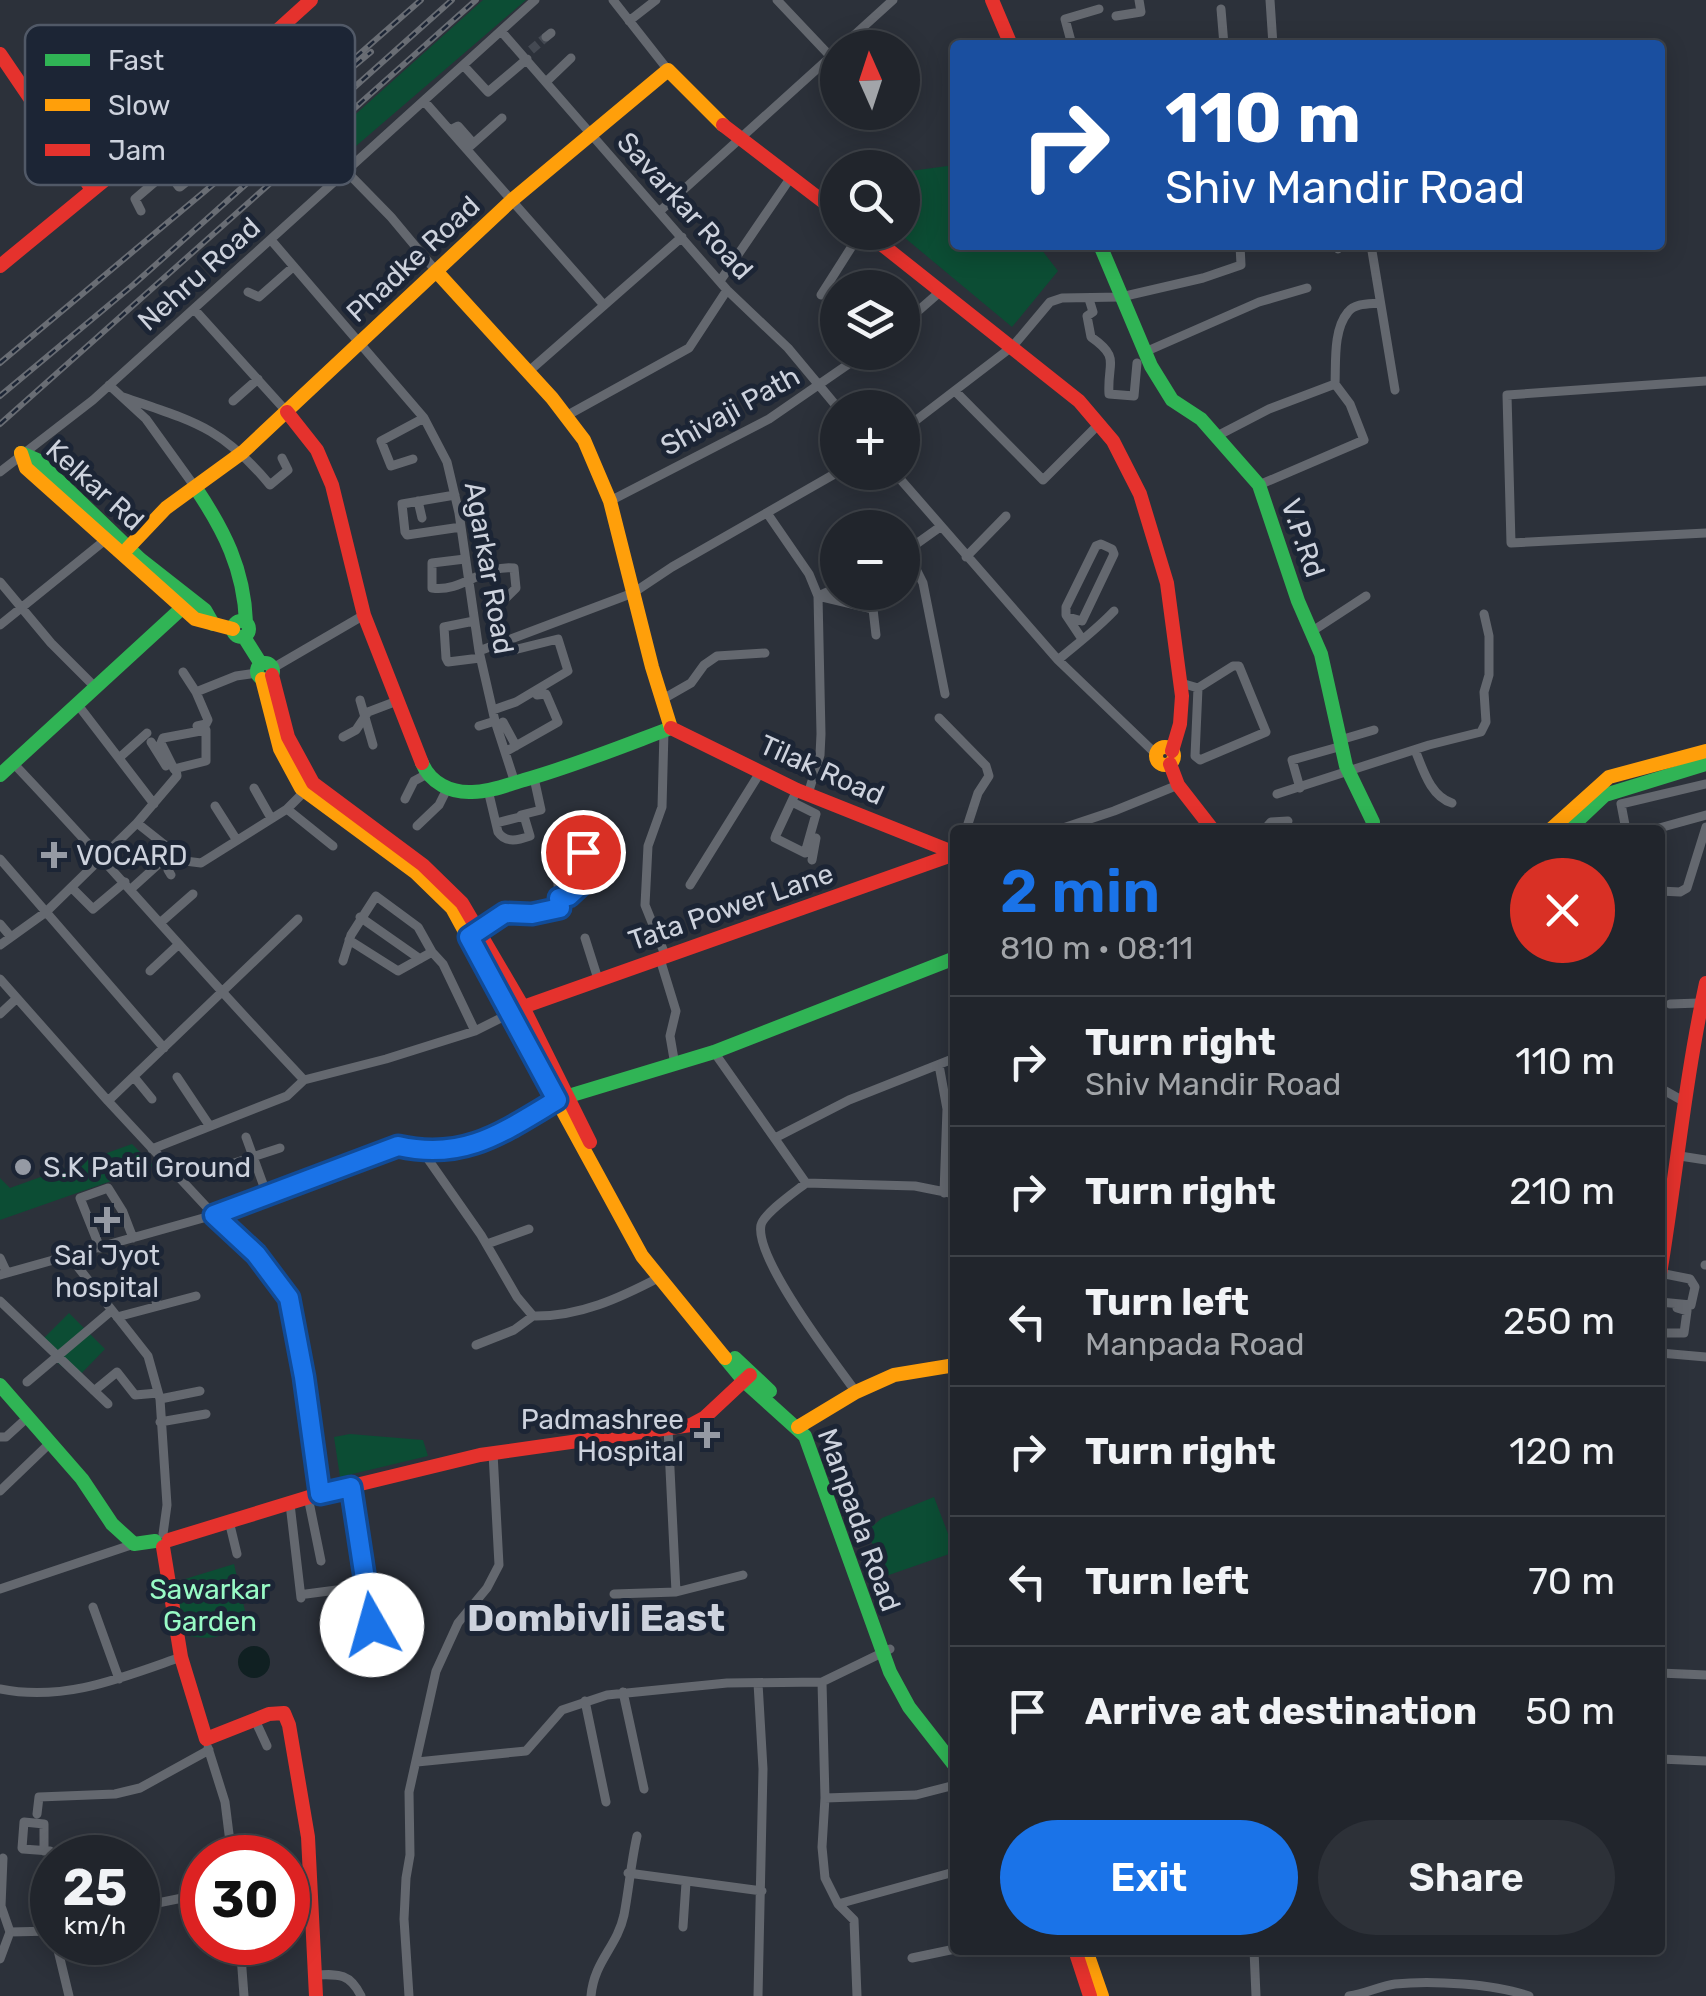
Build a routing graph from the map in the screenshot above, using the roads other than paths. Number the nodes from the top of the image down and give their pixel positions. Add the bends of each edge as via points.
1 (310, 0) edge
2 (535, 0) edge
3 (613, 0) edge
4 (656, 0) edge
5 (777, 0) edge
6 (893, 0) edge
7 (992, 0) edge
8 (1139, 0) edge
9 (1270, 0) edge
10 (1099, 9) dead end
11 (1221, 9) dead end
12 (1116, 16) dead end
13 (630, 20) junction
14 (283, 25) edge
15 (860, 30) edge
16 (502, 31) junction
17 (820, 38) edge
18 (1009, 40) edge
19 (1071, 40) edge
20 (1224, 40) edge
21 (1272, 40) edge
22 (0, 54) edge
23 (527, 55) junction
24 (572, 58) dead end
25 (464, 65) junction
26 (820, 66) edge
27 (668, 70) junction
28 (546, 81) junction
29 (25, 92) edge
30 (424, 101) junction
31 (502, 118) dead end
32 (589, 133) junction
33 (738, 139) junction
34 (470, 146) junction
35 (355, 163) edge
36 (355, 180) edge
37 (789, 180) junction
38 (89, 185) edge
39 (95, 185) edge
40 (152, 185) edge
41 (331, 185) edge
42 (91, 188) junction
43 (512, 200) junction
44 (820, 201) edge
45 (141, 211) dead end
46 (660, 211) junction
47 (682, 238) junction
48 (270, 240) junction
49 (888, 250) edge
50 (1102, 250) edge
51 (1240, 250) edge
52 (1372, 250) dead end
53 (2, 260) edge
54 (293, 267) junction
55 (436, 271) junction
56 (720, 281) junction
57 (1307, 288) dead end
58 (728, 290) junction
59 (942, 290) junction
60 (248, 292) dead end
61 (1122, 297) junction
62 (1090, 299) junction
63 (1379, 302) junction
64 (603, 304) junction
65 (1106, 308) dead end
66 (194, 309) junction
67 (920, 309) edge
68 (1092, 312) junction
69 (360, 344) junction
70 (1013, 346) junction
71 (1140, 359) junction
72 (842, 370) edge
73 (528, 372) junction
74 (258, 379) junction
75 (1706, 381) edge
76 (1335, 384) junction
77 (109, 385) junction
78 (818, 388) junction
79 (1395, 390) dead end
80 (955, 391) junction
81 (122, 398) junction
82 (233, 401) dead end
83 (288, 412) junction
84 (566, 416) junction
85 (920, 417) edge
86 (424, 418) junction
87 (1100, 423) junction
88 (1217, 436) junction
89 (242, 452) junction
90 (22, 453) junction
91 (282, 458) dead end
92 (412, 459) dead end
93 (0, 472) edge
94 (820, 482) edge
95 (1259, 485) junction
96 (195, 488) junction
97 (909, 490) edge
98 (454, 494) junction
99 (418, 501) junction
100 (610, 501) junction
101 (767, 513) junction
102 (1006, 516) dead end
103 (422, 518) dead end
104 (940, 527) junction
105 (461, 528) junction
106 (1706, 533) edge
107 (104, 541) junction
108 (920, 541) edge
109 (128, 548) junction
110 (966, 557) junction
111 (466, 559) junction
112 (920, 577) edge
113 (0, 582) edge
114 (468, 582) junction
115 (633, 592) junction
116 (818, 596) junction
117 (1366, 596) dead end
118 (21, 608) junction
119 (182, 608) junction
120 (1114, 611) dead end
121 (1484, 614) dead end
122 (364, 615) junction
123 (1068, 618) junction
124 (474, 621) junction
125 (214, 624) junction
126 (0, 625) edge
127 (241, 629) junction
128 (1311, 632) junction
129 (876, 636) dead end
130 (517, 637) junction
131 (1082, 640) junction
132 (504, 647) junction
133 (520, 648) junction
134 (765, 653) dead end
135 (480, 655) junction
136 (1058, 660) junction
137 (183, 672) dead end
138 (265, 672) junction
139 (1181, 683) junction
140 (96, 688) junction
141 (1198, 688) junction
142 (196, 692) junction
143 (946, 694) dead end
144 (663, 699) junction
145 (360, 700) dead end
146 (397, 701) junction
147 (78, 704) junction
148 (496, 717) junction
149 (365, 718) junction
150 (940, 718) dead end
151 (479, 726) dead end
152 (668, 729) junction
153 (1374, 730) dead end
154 (160, 734) dead end
155 (342, 737) dead end
156 (1341, 743) junction
157 (373, 745) dead end
158 (516, 746) junction
159 (1416, 750) junction
160 (1706, 751) edge
161 (506, 752) junction
162 (1166, 756) junction
163 (119, 758) junction
164 (13, 764) junction
165 (1706, 764) edge
166 (761, 771) junction
167 (1349, 773) junction
168 (175, 774) junction
169 (427, 774) junction
170 (0, 775) edge
171 (534, 778) junction
172 (515, 783) junction
173 (1706, 784) edge
174 (1178, 785) junction
175 (254, 788) dead end
176 (308, 788) junction
177 (1300, 788) junction
178 (446, 789) junction
179 (490, 790) junction
180 (1277, 794) dead end
181 (799, 795) junction
182 (405, 799) dead end
183 (823, 801) junction
184 (1452, 803) dead end
185 (154, 804) junction
186 (215, 806) dead end
187 (288, 808) junction
188 (1706, 815) edge
189 (272, 818) junction
190 (138, 822) junction
191 (1288, 822) dead end
192 (496, 823) dead end
193 (968, 825) edge
194 (1073, 825) edge
195 (1209, 825) edge
196 (1268, 825) edge
197 (1372, 825) edge
198 (1556, 825) edge
199 (1573, 825) edge
200 (1625, 825) edge
201 (417, 826) dead end
202 (1665, 826) edge
203 (1706, 826) edge
204 (815, 833) junction
205 (236, 840) junction
206 (333, 846) dead end
207 (552, 848) dead end
208 (1703, 850) edge
209 (950, 851) edge
210 (168, 854) junction
211 (950, 855) edge
212 (104, 858) junction
213 (0, 859) edge
214 (812, 860) dead end
215 (171, 875) dead end
216 (586, 884) dead end
217 (690, 884) dead end
218 (128, 886) junction
219 (72, 888) junction
220 (1665, 891) edge
221 (193, 894) dead end
222 (558, 905) junction
223 (46, 912) junction
224 (360, 917) junction
225 (298, 919) dead end
226 (160, 923) junction
227 (0, 924) edge
228 (474, 934) junction
229 (11, 937) junction
230 (585, 938) dead end
231 (348, 940) junction
232 (179, 944) junction
233 (0, 946) edge
234 (432, 952) junction
235 (663, 958) junction
236 (420, 960) junction
237 (950, 960) edge
238 (344, 961) dead end
239 (150, 971) dead end
240 (598, 979) junction
241 (1706, 983) edge
242 (1, 984) edge
243 (222, 994) junction
244 (17, 998) junction
245 (1699, 1003) junction
246 (1670, 1004) dead end
247 (518, 1010) junction
248 (0, 1014) edge
249 (476, 1031) junction
250 (164, 1048) junction
251 (714, 1052) junction
252 (950, 1060) edge
253 (675, 1065) junction
254 (938, 1065) junction
255 (134, 1077) junction
256 (177, 1077) dead end
257 (304, 1080) junction
258 (1665, 1091) edge
259 (152, 1098) dead end
260 (561, 1098) junction
261 (108, 1101) junction
262 (1685, 1102) junction
263 (209, 1125) junction
264 (246, 1137) dead end
265 (774, 1138) junction
266 (152, 1148) junction
267 (280, 1148) dead end
268 (423, 1152) junction
269 (1680, 1156) junction
270 (253, 1157) junction
271 (1706, 1160) edge
272 (222, 1167) dead end
273 (806, 1182) junction
274 (950, 1194) edge
275 (267, 1195) junction
276 (214, 1215) junction
277 (528, 1229) dead end
278 (133, 1238) junction
279 (486, 1244) junction
280 (1665, 1244) edge
281 (100, 1248) junction
282 (70, 1257) junction
283 (0, 1258) edge
284 (2, 1273) edge
285 (1665, 1274) edge
286 (660, 1276) junction
287 (152, 1282) dead end
288 (196, 1296) dead end
289 (0, 1301) edge
290 (1665, 1304) edge
291 (1665, 1305) edge
292 (158, 1306) junction
293 (114, 1314) junction
294 (534, 1316) junction
295 (1665, 1333) edge
296 (476, 1344) dead end
297 (1665, 1353) edge
298 (59, 1354) junction
299 (1706, 1357) edge
300 (950, 1366) edge
301 (748, 1378) junction
302 (27, 1382) dead end
303 (0, 1385) edge
304 (94, 1391) junction
305 (200, 1391) dead end
306 (856, 1392) junction
307 (159, 1396) junction
308 (108, 1404) dead end
309 (206, 1414) dead end
310 (28, 1417) junction
311 (160, 1422) junction
312 (802, 1425) junction
313 (668, 1428) junction
314 (0, 1437) edge
315 (50, 1443) junction
316 (494, 1453) junction
317 (351, 1487) junction
318 (0, 1491) edge
319 (314, 1496) junction
320 (290, 1504) junction
321 (229, 1521) junction
322 (245, 1534) dead end
323 (233, 1538) junction
324 (162, 1541) junction
325 (134, 1544) junction
326 (237, 1554) dead end
327 (320, 1560) dead end
328 (355, 1562) dead end
329 (743, 1575) dead end
330 (363, 1586) junction
331 (0, 1589) edge
332 (676, 1592) junction
333 (614, 1594) dead end
334 (93, 1607) dead end
335 (372, 1625) dead end
336 (886, 1651) junction
337 (181, 1657) junction
338 (1665, 1673) edge
339 (1706, 1676) edge
340 (119, 1679) junction
341 (822, 1682) junction
342 (758, 1683) junction
343 (0, 1689) edge
344 (623, 1692) junction
345 (585, 1701) junction
346 (254, 1720) junction
347 (933, 1731) junction
348 (207, 1745) junction
349 (267, 1746) dead end
350 (950, 1746) edge
351 (950, 1758) edge
352 (1665, 1759) edge
353 (1706, 1761) edge
354 (417, 1762) junction
355 (950, 1786) edge
356 (644, 1790) dead end
357 (825, 1798) junction
358 (606, 1802) dead end
359 (37, 1814) dead end
360 (229, 1835) edge
361 (637, 1836) dead end
362 (3, 1858) dead end
363 (628, 1873) junction
364 (950, 1873) edge
365 (686, 1882) junction
366 (762, 1892) junction
367 (838, 1904) junction
368 (5, 1925) edge
369 (682, 1927) dead end
370 (30, 1928) edge
371 (950, 1950) edge
372 (1077, 1955) edge
373 (1088, 1955) edge
374 (1254, 1955) edge
375 (912, 1958) dead end
376 (0, 1959) edge
377 (62, 1965) edge
378 (242, 1965) edge
379 (322, 1975) junction
380 (331, 1988) dead end
381 (1448, 1991) edge
382 (69, 1996) edge
383 (244, 1996) edge
384 (316, 1996) edge
385 (361, 1996) edge
386 (408, 1996) edge
387 (591, 1996) edge
388 (758, 1996) edge
389 (857, 1996) edge
390 (1090, 1996) edge
391 (1102, 1996) edge
392 (1256, 1996) edge
393 (1348, 1996) edge
394 (1529, 1996) edge

1 - 14 street
2 - 16 street, Nehru Road
3 - 13 street
4 - 13 street
5 - 17 street
6 - 15 street
7 - 18 street
8 - 12 street via 1141,12
9 - 21 street
10 - 19 street via 1065,19
11 - 20 street
13 - 27 street
16 - 23 street, Savarkar Road
16 - 25 street, Nehru Road
22 - 29 street
23 - 25 street via 488,92
23 - 28 street, Savarkar Road
24 - 28 street
25 - 30 street, Nehru Road
26 - 33 street
27 - 32 street, Phadke Road
27 - 33 street
28 - 32 street, Savarkar Road
30 - 34 street
30 - 35 street, Nehru Road
31 - 34 street
32 - 43 street, Phadke Road
32 - 46 street, Savarkar Road
33 - 37 street
33 - 46 street
34 - 43 street
36 - 55 street
37 - 44 street
37 - 56 street
38 - 42 street
39 - 42 street
40 - 45 street via 135,199
41 - 48 street, Nehru Road
42 - 53 street
43 - 55 street, Phadke Road
43 - 64 street
46 - 47 street, Savarkar Road
47 - 56 street, Savarkar Road
47 - 64 street
48 - 54 street, Agarkar Road
48 - 66 street, Nehru Road
49 - 59 street
50 - 61 street, V.P.Rd
51 - 61 street via 1242,265
52 - 63 street
54 - 60 street via 258,297
54 - 69 street, Agarkar Road
55 - 69 street, Phadke Road
55 - 73 street
56 - 58 street, Savarkar Road
57 - 71 street via 1259,302
58 - 78 street, Savarkar Road
58 - 84 street via 690,348
59 - 67 street
59 - 70 street
61 - 62 street
61 - 71 street, V.P.Rd
62 - 68 street
62 - 70 street via 1050,302
63 - 76 street via 1348,312 1336,346
63 - 79 street
64 - 73 street
65 - 68 street
66 - 74 street
66 - 77 street, Nehru Road
68 - 71 street via 1086,316 1091,337 1111,358 1109,394 1134,396
69 - 83 street, Phadke Road
69 - 86 street, Agarkar Road
70 - 80 street
70 - 87 street
71 - 88 street, V.P.Rd via 1172,400
72 - 78 street, Shivaji Path
73 - 84 street
74 - 82 street
74 - 83 street
75 - 106 street via 1507,395 1511,543
76 - 88 street
76 - 95 street via 1364,440
77 - 81 street
77 - 90 street, Nehru Road
78 - 100 street, Shivaji Path
80 - 85 street
80 - 87 street via 1043,480
81 - 89 street via 204,425
81 - 96 street via 146,419
83 - 89 street, Phadke Road
83 - 122 street via 332,484
84 - 100 street
86 - 92 street via 381,442 391,466
86 - 98 street, Agarkar Road via 446,456
87 - 139 street via 1149,516 1174,612
88 - 95 street, V.P.Rd
89 - 91 street via 272,485 288,470
89 - 96 street, Phadke Road
90 - 93 street, Nehru Road
90 - 107 street, Kelkar Rd via 26,468
90 - 109 street, Kelkar Rd via 38,460
94 - 101 street
95 - 128 street, V.P.Rd
96 - 109 street, Phadke Road
96 - 127 street via 230,540 246,596
97 - 104 street
98 - 99 street
98 - 105 street, Agarkar Road
99 - 103 street
99 - 105 street via 400,506 405,534 448,524
100 - 115 street
101 - 115 street
101 - 116 street
102 - 110 street
104 - 108 street
104 - 110 street
105 - 111 street, Agarkar Road
107 - 118 street
107 - 119 street, Kelkar Rd
109 - 125 street, Kelkar Rd
110 - 136 street
111 - 114 street, Agarkar Road
111 - 114 street via 432,563 432,588
112 - 143 street
113 - 118 street
114 - 124 street, Agarkar Road
114 - 132 street via 502,567 516,570 516,588 500,604
115 - 130 street
115 - 144 street
116 - 129 street via 873,609
116 - 181 street via 820,755
117 - 128 street
118 - 126 street
118 - 140 street
119 - 125 street, Kelkar Rd
119 - 140 street
120 - 131 street
121 - 159 street via 1486,722 1480,732
122 - 138 street
122 - 146 street
123 - 123 street via 1066,606 1096,546 1112,549 1082,621
123 - 131 street
124 - 135 street, Agarkar Road
124 - 135 street via 444,627 446,658
125 - 127 street, Kelkar Rd
127 - 138 street
128 - 156 street, V.P.Rd
130 - 132 street
130 - 133 street
131 - 136 street
132 - 133 street
132 - 135 street
133 - 148 street via 558,640 568,671
134 - 144 street via 717,656
135 - 148 street, Agarkar Road
136 - 162 street
137 - 142 street
138 - 142 street
138 - 176 street, Manpada Road via 278,745
139 - 141 street
139 - 162 street via 1179,737
140 - 147 street
141 - 141 street via 1239,666 1266,732 1200,760
142 - 154 street via 206,724
144 - 152 street
145 - 149 street
146 - 149 street
146 - 169 street
147 - 163 street
147 - 164 street
148 - 151 street
148 - 158 street
148 - 158 street via 546,694 558,722
148 - 161 street, Agarkar Road
149 - 155 street
149 - 157 street
150 - 193 street via 986,766
152 - 166 street, Tilak Road
152 - 171 street
152 - 235 street via 645,905
153 - 156 street
156 - 167 street, V.P.Rd
156 - 177 street via 1292,760
158 - 161 street
159 - 167 street
159 - 184 street via 1427,779
160 - 198 street via 1609,777
161 - 172 street, Agarkar Road
162 - 174 street
163 - 168 street via 149,738
163 - 185 street
164 - 170 street
164 - 212 street
165 - 199 street via 1606,795
166 - 181 street, Tilak Road
166 - 217 street
167 - 177 street
167 - 197 street, V.P.Rd
168 - 168 street via 162,738 206,730 206,761
168 - 185 street
169 - 178 street
169 - 182 street via 414,781
171 - 172 street
171 - 179 street via 539,812 499,819
172 - 179 street
173 - 200 street via 1621,804
174 - 194 street
174 - 195 street
175 - 189 street
176 - 187 street
176 - 228 street, Manpada Road via 440,893
177 - 180 street
178 - 179 street
178 - 201 street
179 - 192 street
181 - 183 street, Tilak Road
181 - 204 street via 816,812
181 - 204 street via 776,840 804,853
183 - 204 street
183 - 209 street, Tilak Road
185 - 190 street
186 - 205 street
187 - 189 street
187 - 206 street
188 - 202 street
189 - 205 street
190 - 210 street
190 - 212 street
191 - 196 street
203 - 208 street
204 - 214 street
205 - 210 street via 196,864
207 - 222 street
208 - 220 street via 1687,888
210 - 215 street
210 - 218 street
211 - 235 street, Tata Power Lane
212 - 218 street
212 - 219 street
213 - 223 street
216 - 222 street via 579,896
218 - 219 street via 93,909
218 - 226 street
219 - 223 street
221 - 226 street
222 - 222 street via 557,858 583,852 581,887
222 - 228 street via 532,914 505,913
223 - 229 street
223 - 250 street
224 - 231 street
224 - 234 street via 378,896 418,928
224 - 236 street
225 - 243 street
226 - 232 street
227 - 229 street
228 - 247 street, Manpada Road
229 - 233 street
230 - 240 street
231 - 236 street via 398,971
231 - 238 street
232 - 239 street
232 - 243 street
234 - 236 street
234 - 249 street
235 - 240 street, Tata Power Lane
235 - 253 street via 676,1011 670,1036
237 - 251 street
240 - 247 street, Tata Power Lane
241 - 245 street
242 - 244 street
243 - 250 street
243 - 257 street
244 - 248 street
244 - 261 street
245 - 246 street
245 - 262 street
247 - 249 street, Tata Power Lane
247 - 260 street, Manpada Road
249 - 257 street, Tata Power Lane
250 - 255 street
251 - 253 street
251 - 265 street
252 - 254 street
253 - 260 street
254 - 265 street
254 - 274 street
255 - 259 street
255 - 261 street
256 - 263 street
257 - 263 street, Tata Power Lane via 290,1095
258 - 262 street
260 - 268 street via 496,1136 457,1150
260 - 286 street, Manpada Road via 626,1230
261 - 266 street
262 - 269 street
263 - 266 street, Tata Power Lane
264 - 270 street
265 - 273 street
266 - 276 street
267 - 270 street
268 - 275 street via 398,1146
268 - 279 street
269 - 271 street
269 - 280 street
270 - 272 street
270 - 275 street
273 - 274 street via 916,1186
273 - 306 street via 764,1218 761,1230 792,1300
275 - 276 street
276 - 278 street
276 - 319 street via 256,1254 289,1298
277 - 279 street
278 - 281 street
278 - 281 street via 103,1188 80,1198
279 - 294 street
281 - 282 street
282 - 284 street
282 - 293 street
283 - 284 street
285 - 290 street via 1690,1278 1695,1287 1690,1305
286 - 294 street via 562,1316
286 - 301 street, Manpada Road
287 - 292 street
288 - 292 street
289 - 298 street
291 - 295 street via 1687,1312 1684,1334
292 - 293 street
293 - 298 street
293 - 307 street via 148,1356
294 - 296 street
297 - 299 street
298 - 302 street
298 - 304 street
300 - 306 street via 894,1375
301 - 312 street, Manpada Road
301 - 313 street via 698,1422
303 - 310 street
304 - 307 street via 118,1372 135,1395
304 - 308 street
305 - 307 street
306 - 312 street
307 - 311 street
309 - 311 street
310 - 314 street
310 - 315 street
311 - 324 street via 167,1505
312 - 336 street, Manpada Road
313 - 316 street
313 - 332 street
315 - 318 street
315 - 325 street
316 - 317 street
316 - 354 street via 500,1565 458,1623 436,1670
317 - 319 street
317 - 330 street
319 - 320 street
319 - 327 street
320 - 321 street
320 - 330 street via 304,1596
321 - 323 street
321 - 324 street
322 - 323 street
323 - 326 street
324 - 325 street
324 - 337 street
325 - 331 street
328 - 330 street
329 - 332 street
330 - 335 street
332 - 333 street
334 - 340 street
336 - 341 street
336 - 347 street, Manpada Road via 909,1707
337 - 340 street
337 - 348 street
338 - 339 street
340 - 343 street via 56,1692
341 - 342 street
341 - 357 street
342 - 344 street
342 - 366 street
344 - 345 street
344 - 356 street
345 - 354 street via 558,1712 526,1752
345 - 358 street
346 - 348 street
346 - 349 street
346 - 379 street via 284,1714 289,1725
347 - 350 street, Manpada Road
347 - 351 street, Manpada Road
348 - 359 street via 140,1788 39,1797
348 - 360 street
352 - 353 street
354 - 386 street via 404,1919
355 - 357 street
357 - 367 street via 825,1878
361 - 363 street
362 - 368 street
363 - 365 street
363 - 387 street via 624,1916 592,1976
364 - 367 street
365 - 366 street
365 - 369 street
366 - 388 street
367 - 389 street via 854,1920
368 - 370 street
368 - 376 street
371 - 375 street
372 - 390 street
373 - 391 street
374 - 392 street
377 - 382 street
378 - 383 street
379 - 380 street
379 - 384 street
379 - 385 street via 348,1977
381 - 393 street via 1395,1984
381 - 394 street via 1502,1986

